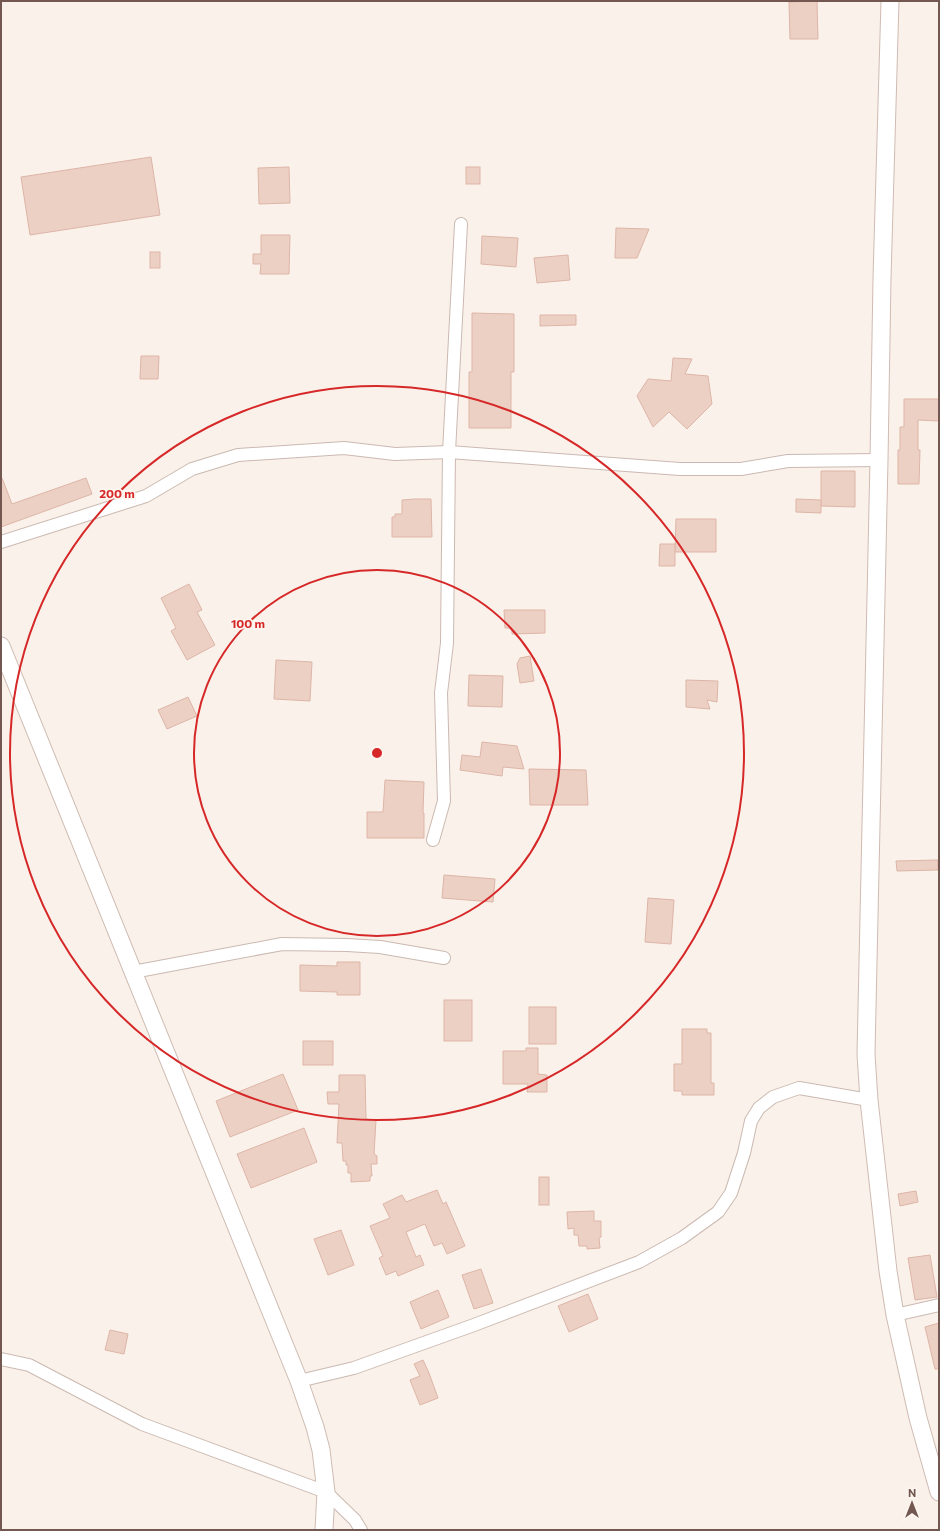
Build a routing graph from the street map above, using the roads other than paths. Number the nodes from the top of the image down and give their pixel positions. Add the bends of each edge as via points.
1 (890, 1) edge
2 (461, 224) dead end
3 (449, 452) junction
4 (879, 460) junction
5 (1, 542) edge
6 (1, 646) edge
7 (433, 840) dead end
8 (444, 958) dead end
9 (133, 972) junction
10 (869, 1100) junction
11 (939, 1305) edge
12 (895, 1315) junction
13 (1, 1359) edge
14 (299, 1381) junction
15 (326, 1492) junction
16 (939, 1492) edge
17 (324, 1530) edge
18 (360, 1530) edge

1 - 4 street
2 - 3 street
3 - 4 street via 680,469 741,469 788,462
3 - 5 street via 395,454 344,448 238,455 192,469 146,496
3 - 7 street via 447,644 441,693 444,800
4 - 10 street via 866,1002
6 - 9 street
8 - 9 street via 373,947 282,944
9 - 14 street
10 - 12 street
10 - 14 street via 799,1088 773,1097 759,1108 751,1121 731,1193 718,1212 682,1238 639,1262 474,1325 354,1368
11 - 12 street
12 - 16 street via 918,1418
13 - 15 street via 29,1365 142,1424
14 - 15 street via 321,1450
15 - 17 street
15 - 18 street via 355,1520

